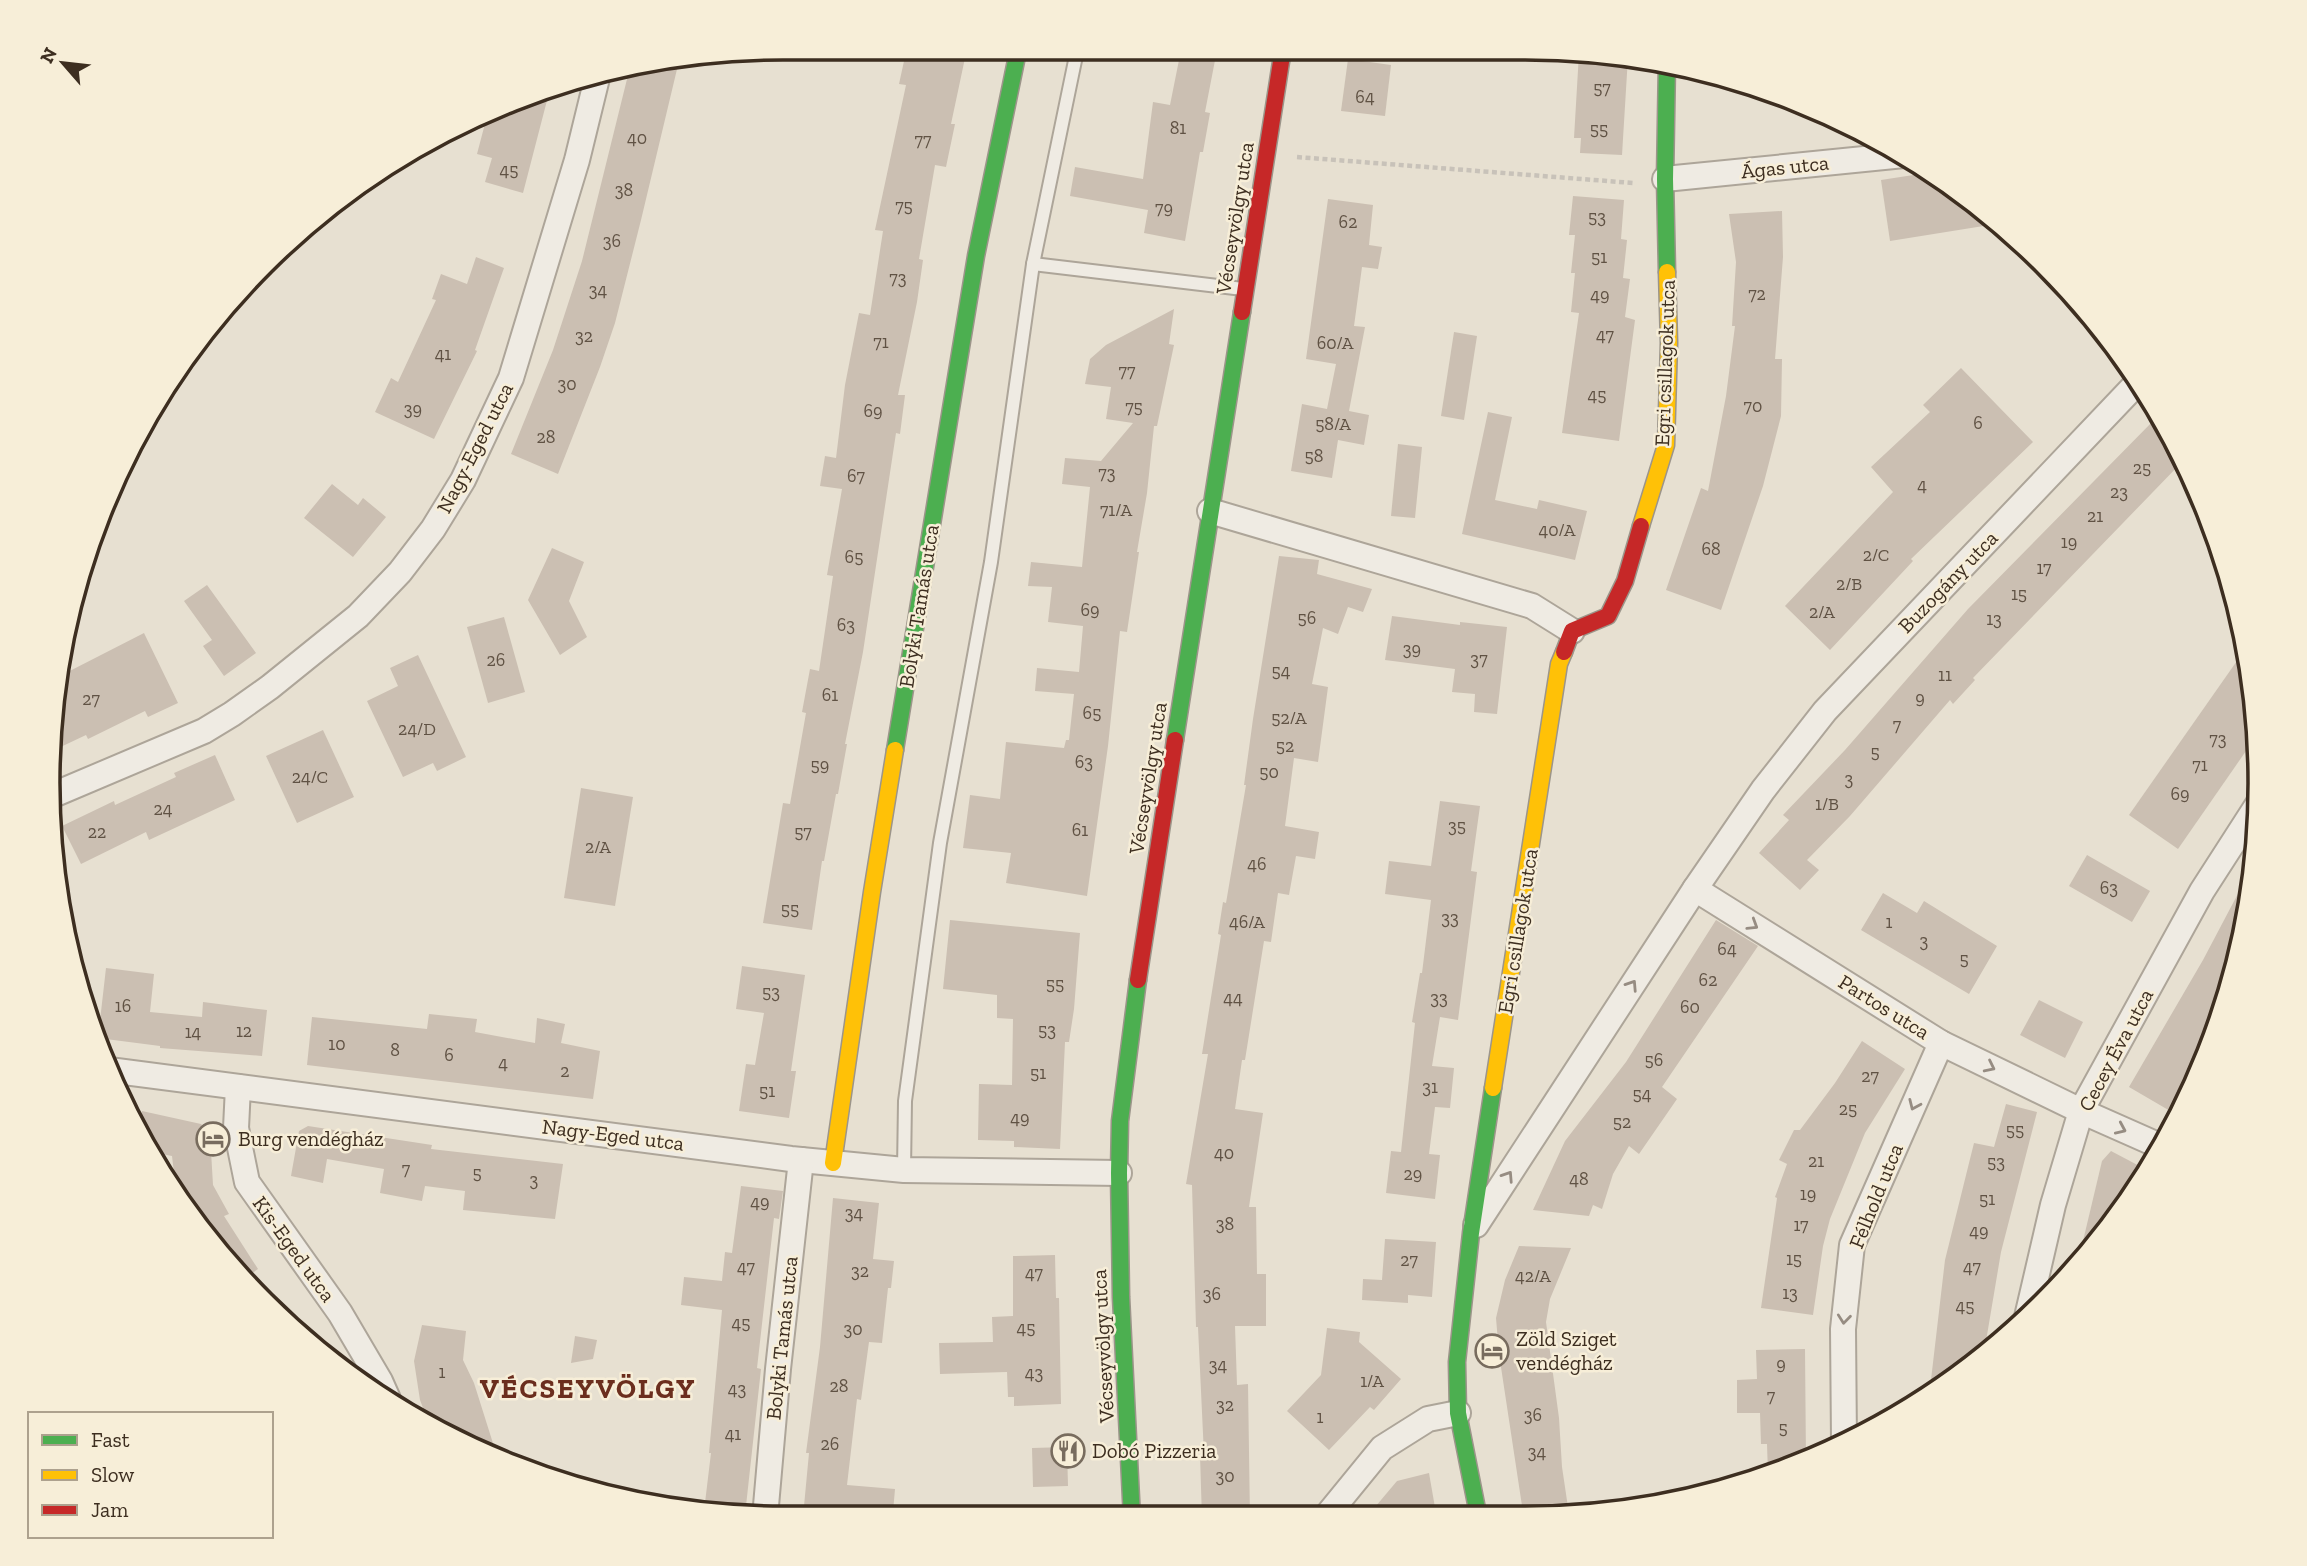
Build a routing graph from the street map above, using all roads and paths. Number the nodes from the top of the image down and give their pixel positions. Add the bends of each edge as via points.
1 (1016, 60) edge
2 (1075, 60) edge
3 (1281, 60) edge
4 (1666, 73) edge
5 (596, 84) edge
6 (1267, 155) junction
7 (1887, 157) edge
8 (1665, 179) junction
9 (1033, 264) junction
10 (1244, 289) junction
11 (2131, 389) edge
12 (1210, 511) junction
13 (1572, 631) junction
14 (1763, 790) joint
15 (60, 792) edge
16 (2246, 822) edge
17 (1695, 889) junction
18 (1941, 1043) junction
19 (120, 1071) edge
20 (237, 1087) junction
21 (2081, 1111) junction
22 (2152, 1143) edge
23 (801, 1160) junction
24 (833, 1163) junction
25 (904, 1170) junction
26 (1119, 1173) junction
27 (1471, 1233) junction
28 (2031, 1300) edge
29 (382, 1386) edge
30 (1458, 1413) junction
31 (1844, 1432) edge
32 (766, 1506) edge
33 (1131, 1506) edge
34 (1335, 1506) edge
35 (1476, 1506) edge

1 - 24 street, Bolyki Tamás utca via 974,270 872,892
2 - 9 lane
3 - 6 street, Vécseyvölgy utca
4 - 8 street, Egri csillagok utca
5 - 15 street, Nagy-Eged utca via 511,378 463,480 433,529 358,616 242,707 204,731
6 - 8 path via 1641,184
6 - 10 street, Vécseyvölgy utca
7 - 8 street, Ágas utca
8 - 13 street, Egri csillagok utca via 1666,446 1625,581 1608,616
9 - 10 lane
9 - 25 lane via 992,562 939,857 905,1101
10 - 12 street, Vécseyvölgy utca
11 - 14 street, Buzogány utca via 1825,711
12 - 13 street via 1532,606
12 - 26 street, Vécseyvölgy utca via 1138,980 1120,1121
13 - 27 street, Egri csillagok utca via 1559,664
14 - 17 street, Egri csillagok utca
16 - 21 street, Cecey Éva utca via 2202,891
17 -> 18 street, Partos utca
27 -> 17 street, Egri csillagok utca
18 -> 21 street, Partos utca
18 -> 31 street, Félhold utca via 1852,1245 1843,1329
19 - 20 street, Nagy-Eged utca
20 - 23 street, Nagy-Eged utca
20 - 29 street, Kis-Eged utca via 236,1128 247,1182 340,1313
21 -> 22 street, Partos utca
21 - 28 street, Cecey Éva utca
23 - 24 street, Nagy-Eged utca
23 - 32 street, Bolyki Tamás utca
24 - 25 street, Nagy-Eged utca
25 - 26 street, Nagy-Eged utca
26 - 33 street, Vécseyvölgy utca
27 - 30 street, Egri csillagok utca via 1457,1362
30 - 34 street via 1428,1419 1382,1448
30 - 35 street, Egri csillagok utca

